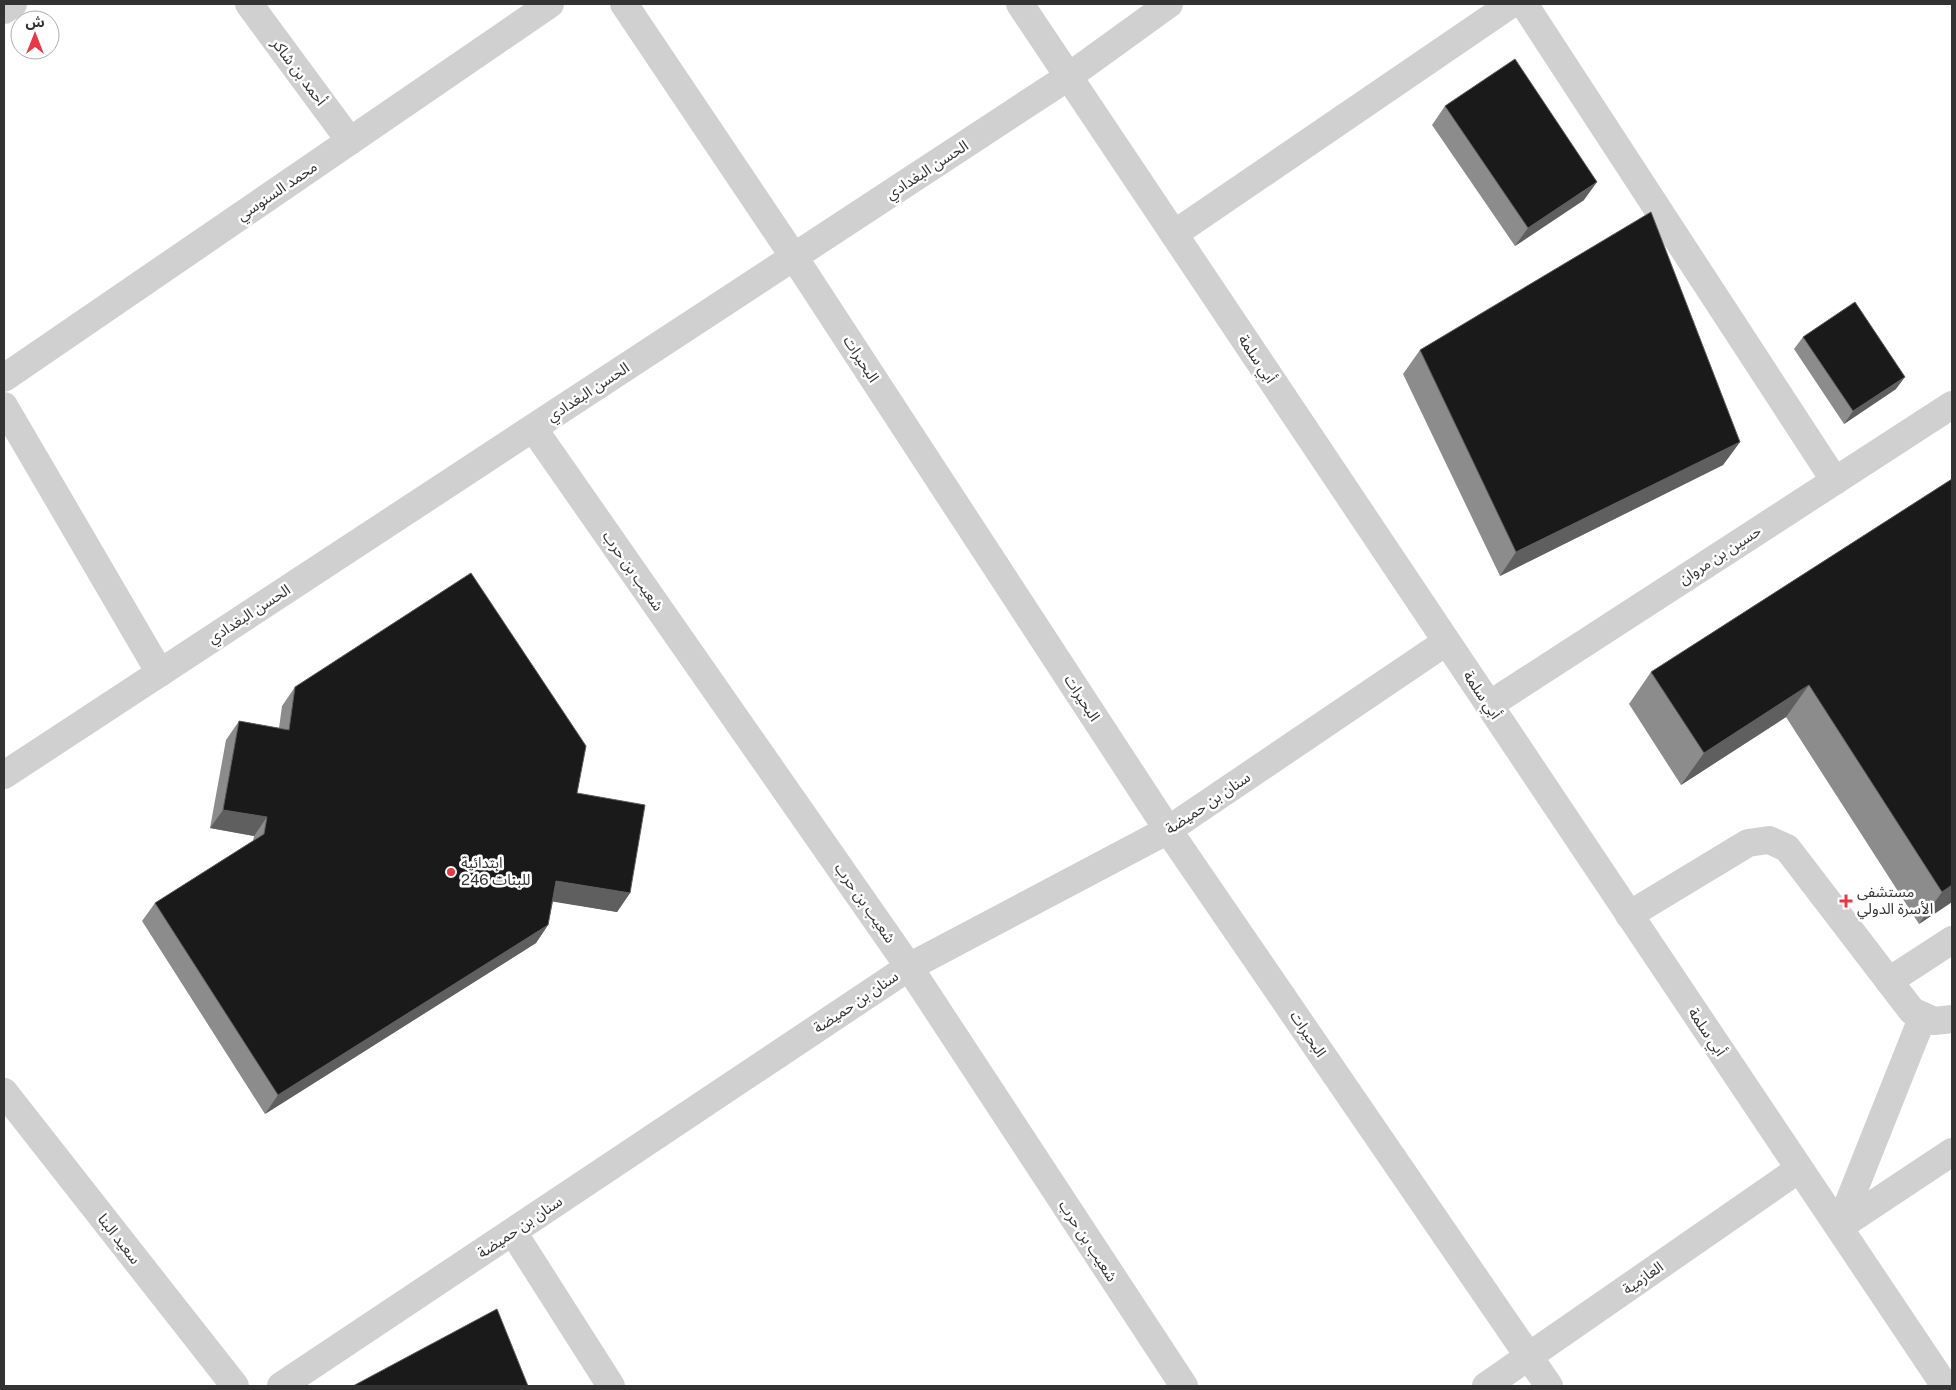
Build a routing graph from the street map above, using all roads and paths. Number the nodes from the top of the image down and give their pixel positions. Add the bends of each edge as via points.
1 (13, 4) edge
2 (248, 4) edge
3 (550, 4) edge
4 (624, 4) edge
5 (1020, 4) edge
6 (1169, 4) edge
7 (1511, 4) edge
8 (1524, 4) edge
9 (4, 10) edge
10 (1068, 77) junction
11 (350, 141) junction
12 (1174, 234) junction
13 (794, 257) junction
14 (4, 378) edge
15 (1952, 405) edge
16 (4, 406) edge
17 (533, 428) junction
18 (1835, 481) junction
19 (1446, 642) junction
20 (160, 673) junction
21 (1488, 705) junction
22 (4, 776) edge
23 (1168, 830) junction
24 (1629, 915) junction
25 (1952, 940) edge
26 (909, 967) junction
27 (1889, 981) junction
28 (1923, 1016) junction
29 (1952, 1020) edge
30 (4, 1092) edge
31 (1952, 1152) edge
32 (1799, 1170) junction
33 (1839, 1227) junction
34 (513, 1232) junction
35 (1528, 1357) junction
36 (235, 1386) edge
37 (281, 1386) edge
38 (611, 1386) edge
39 (1184, 1386) edge
40 (1486, 1386) edge
41 (1549, 1386) edge
42 (1945, 1386) edge

1 - 9 street
2 - 11 street, أحمد بن شاكر
3 - 11 street, محمد السنوسي
4 - 13 street, البحيرات
5 - 10 street, أبي سلمة
6 - 10 street, الحسن البغدادي
7 - 12 street
8 - 18 street
10 - 12 street, أبي سلمة
10 - 13 street, الحسن البغدادي
11 - 14 street, محمد السنوسي
12 - 19 street, أبي سلمة
13 - 17 street, الحسن البغدادي
13 - 23 street, البحيرات
15 - 18 street, حسين بن مروان
16 - 20 street
17 - 20 street, الحسن البغدادي
17 - 26 street, شعيب بن حرب
18 - 21 street, حسين بن مروان
19 - 21 street, أبي سلمة
19 - 23 street, سنان بن حميضة
20 - 22 street, الحسن البغدادي
21 - 24 street, أبي سلمة
23 - 26 street, سنان بن حميضة
23 - 35 street, البحيرات
24 - 27 street via 1748,843 1769,840 1787,848
24 - 32 street, أبي سلمة
25 - 27 street
26 - 34 street, سنان بن حميضة
26 - 39 street, شعيب بن حرب
27 - 28 street via 1912,1010
28 - 29 street via 1934,1021
28 - 33 street
30 - 36 street, سعيد البنا
31 - 33 street
32 - 33 street, أبي سلمة
32 - 35 street, العازمية
33 - 42 street, أبي سلمة
34 - 37 street, سنان بن حميضة
34 - 38 street
35 - 40 street, العازمية
35 - 41 street, البحيرات

